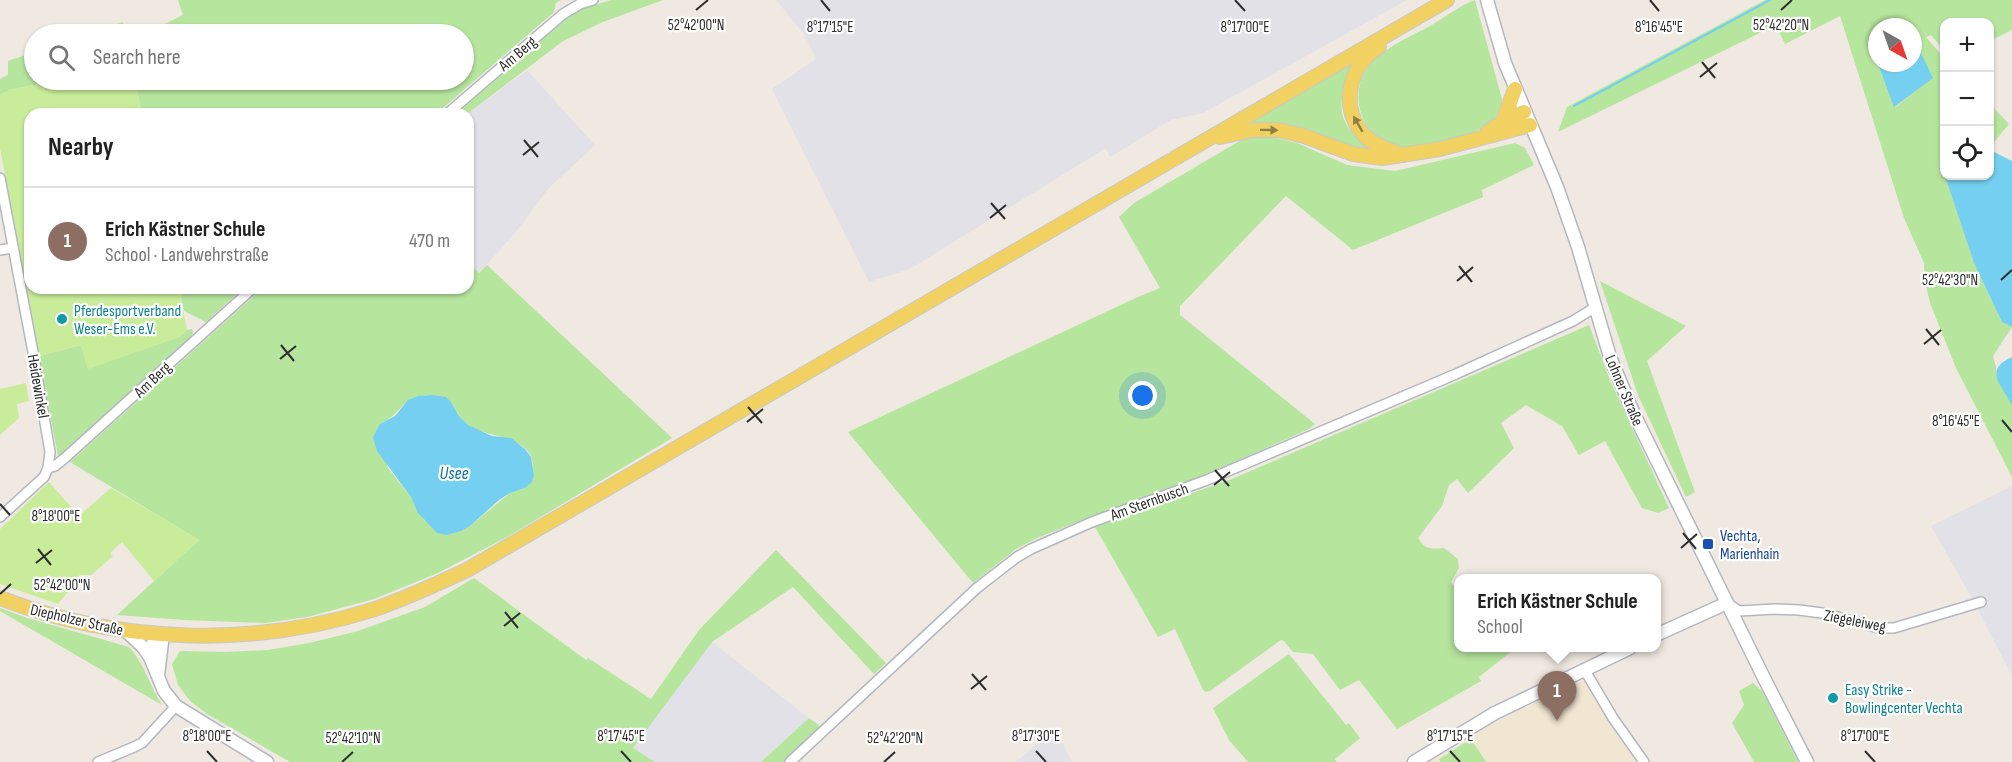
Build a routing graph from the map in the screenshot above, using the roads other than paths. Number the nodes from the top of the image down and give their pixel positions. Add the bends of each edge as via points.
1 (593, 0) edge
2 (1447, 0) edge
3 (1487, 0) edge
4 (1413, 20) junction
5 (1515, 89) junction
6 (454, 108) edge
7 (1527, 118) junction
8 (1503, 121) junction
9 (1482, 136) junction
10 (1212, 137) junction
11 (1405, 155) junction
12 (0, 178) edge
13 (13, 248) junction
14 (0, 250) edge
15 (246, 294) edge
16 (1594, 308) junction
17 (48, 468) junction
18 (0, 517) edge
19 (0, 598) edge
20 (1982, 602) dead end
21 (1727, 603) junction
22 (126, 631) junction
23 (1661, 633) edge
24 (159, 634) junction
25 (1621, 652) edge
26 (150, 657) junction
27 (1584, 669) junction
28 (158, 677) junction
29 (176, 706) junction
30 (113, 759) edge
31 (98, 762) edge
32 (267, 762) edge
33 (790, 762) edge
34 (1414, 762) edge
35 (1644, 762) edge
36 (1807, 762) edge

1 - 6 street, Am Berg via 563,14
2 - 4 main road
3 - 5 main road, Lohner Straße
4 - 10 main road, Diepholzer Straße
11 -> 4 main road via 1366,137 1352,115 1349,96 1359,66 1373,50 1402,33
5 - 7 main road, Lohner Straße
5 - 8 main road
7 - 8 main road
7 - 9 main road
7 - 16 main road, Lohner Straße via 1557,187
8 - 9 main road
9 - 11 main road
10 -> 11 main road via 1279,130 1364,157
10 - 24 main road, Diepholzer Straße via 467,570 374,609 332,620 277,631 217,636
12 - 13 street, Heidewinkel
13 - 14 street
13 - 17 street, Heidewinkel via 50,452
15 - 17 street, Am Berg via 66,457
16 - 21 main road, Lohner Straße via 1633,412
16 - 33 street, Am Sternbusch via 1423,388 1207,480 1030,549 977,588
17 - 18 street via 38,483
19 - 22 main road, Diepholzer Straße via 61,618
20 - 21 street, Ziegeleiweg via 1894,628 1799,610 1739,611
21 - 23 main road
21 - 36 main road, Lohner Straße
22 - 24 main road, Diepholzer Straße
22 - 26 main road
24 - 26 main road
24 - 28 main road
25 - 27 main road
26 - 28 main road
27 - 34 main road via 1495,712
27 - 35 street
28 - 29 main road
29 - 30 street via 142,742
29 - 32 main road
30 - 31 street

